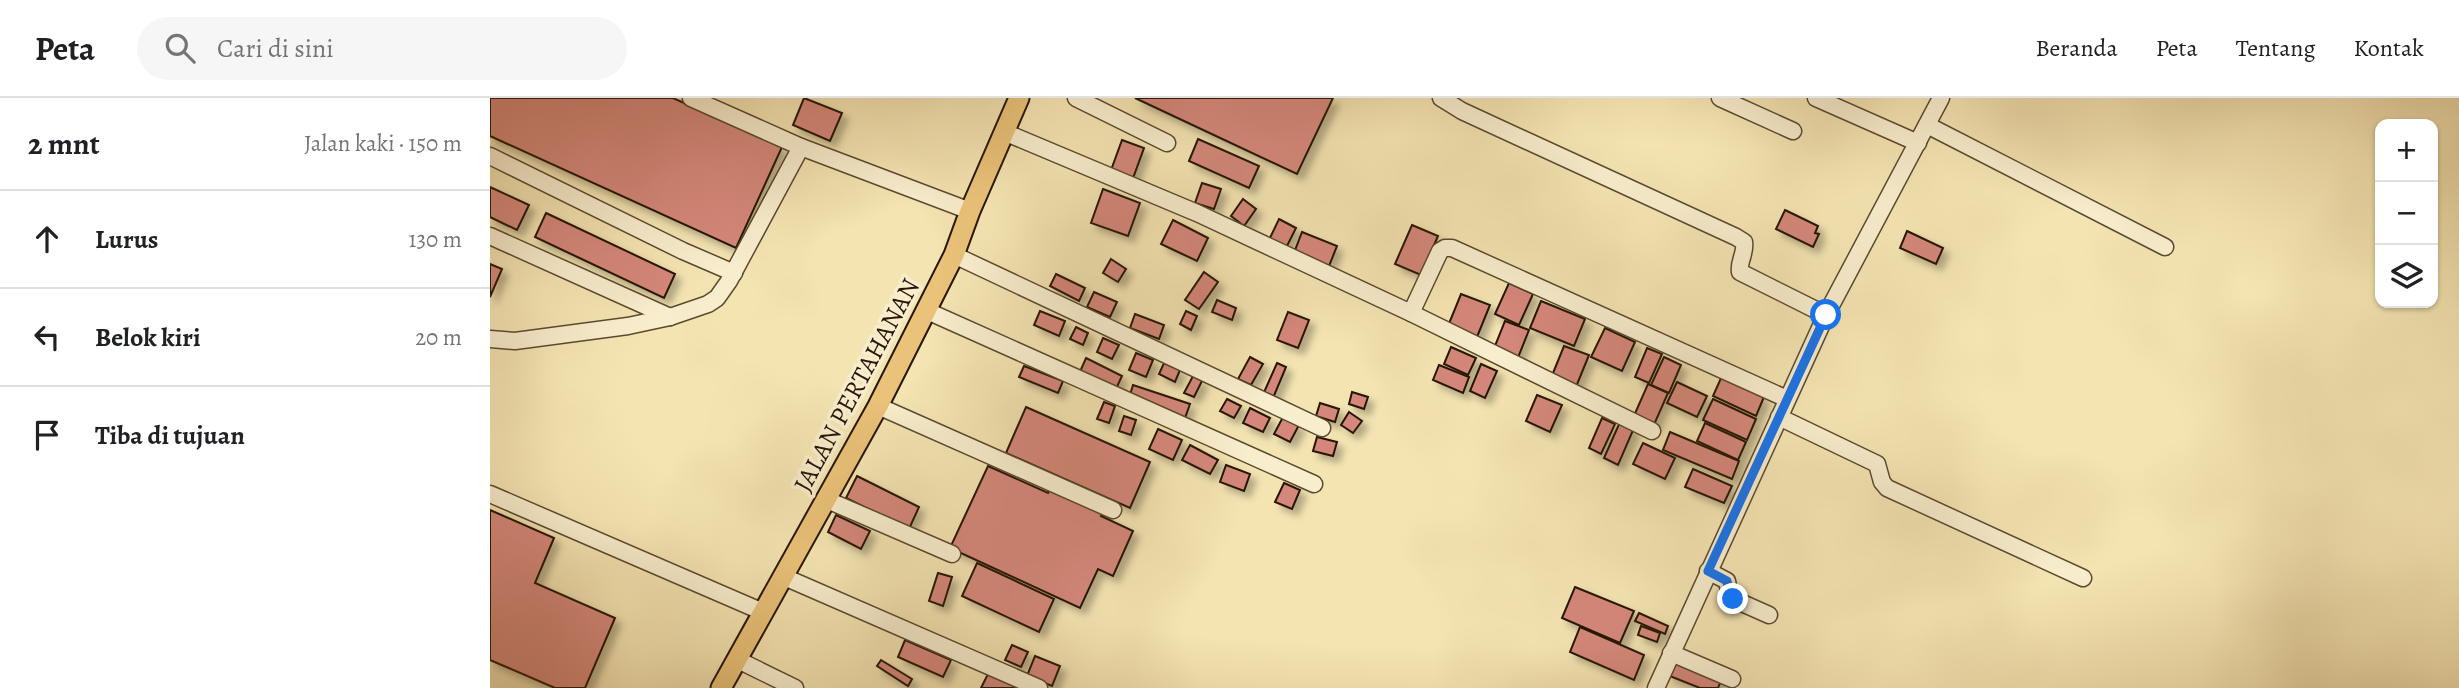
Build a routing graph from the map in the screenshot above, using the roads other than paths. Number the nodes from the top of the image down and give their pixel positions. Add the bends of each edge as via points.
1 (691, 98) edge
2 (1019, 98) edge
3 (1076, 98) edge
4 (1441, 98) edge
5 (1720, 98) edge
6 (1816, 98) edge
7 (1941, 98) edge
8 (1927, 125) junction
9 (1793, 131) dead end
10 (1004, 132) junction
11 (1167, 143) dead end
12 (1918, 143) junction
13 (801, 147) junction
14 (490, 156) edge
15 (970, 212) junction
16 (490, 236) edge
17 (2165, 247) dead end
18 (954, 255) junction
19 (734, 273) junction
20 (925, 310) junction
21 (1411, 313) junction
22 (1826, 315) junction
23 (670, 317) junction
24 (490, 339) edge
25 (1787, 399) junction
26 (878, 407) junction
27 (1779, 417) junction
28 (1322, 428) dead end
29 (1652, 431) dead end
30 (1314, 484) dead end
31 (490, 494) edge
32 (825, 499) junction
33 (1113, 510) dead end
34 (952, 554) dead end
35 (1708, 571) junction
36 (782, 576) junction
37 (2083, 578) dead end
38 (763, 612) junction
39 (1769, 615) dead end
40 (1671, 653) junction
41 (738, 660) junction
42 (1732, 679) dead end
43 (721, 688) edge
44 (795, 688) edge
45 (1040, 688) edge
46 (1656, 688) edge

1 - 13 street
2 - 10 main road, JALAN PERTAHANAN
3 - 11 street
4 - 22 street via 1736,237 1745,249 1740,272
5 - 9 street
6 - 12 street
7 - 8 street
8 - 12 street
8 - 17 street
10 - 15 main road, JALAN PERTAHANAN
10 - 21 street via 1196,213
12 - 22 street
13 - 15 street
13 - 19 street
14 - 19 street
15 - 18 main road, JALAN PERTAHANAN
16 - 23 street
18 - 20 main road, JALAN PERTAHANAN
18 - 28 street
19 - 23 street via 708,304
20 - 26 main road, JALAN PERTAHANAN
20 - 30 street
21 - 25 street via 1440,251 1452,248
21 - 29 street
22 - 25 street
23 - 24 street via 515,341
25 - 27 street
26 - 32 main road, JALAN PERTAHANAN
26 - 33 street
27 - 35 street
27 - 37 street via 1877,464 1888,488
31 - 38 street
32 - 34 street
32 - 36 main road, JALAN PERTAHANAN
35 - 39 street via 1727,581 1733,599
35 - 40 street
36 - 38 main road, JALAN PERTAHANAN
36 - 45 street
38 - 41 main road, JALAN PERTAHANAN
40 - 42 street
40 - 46 street
41 - 43 main road, JALAN PERTAHANAN
41 - 44 street

